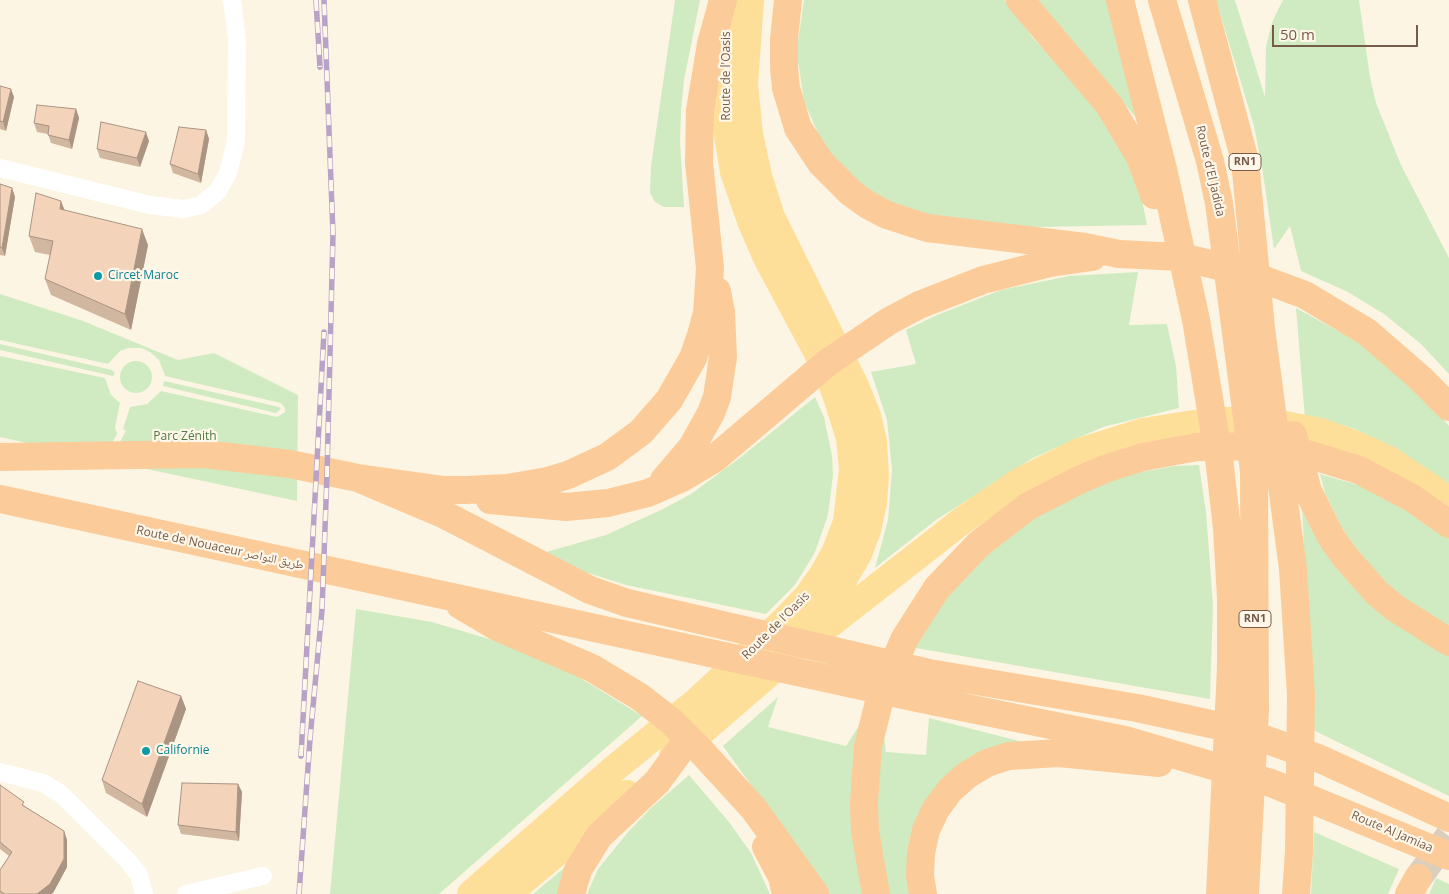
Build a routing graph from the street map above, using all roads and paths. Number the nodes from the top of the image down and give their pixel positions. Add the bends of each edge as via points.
1 (232, 0) edge
2 (723, 0) edge
3 (729, 0) edge
4 (750, 0) edge
5 (788, 0) edge
6 (1020, 0) edge
7 (1120, 0) edge
8 (1162, 0) edge
9 (1202, 0) edge
10 (0, 168) edge
11 (1131, 254) junction
12 (710, 268) junction
13 (1196, 320) junction
14 (1261, 328) junction
15 (1449, 408) edge
16 (1143, 444) junction
17 (0, 457) edge
18 (1386, 470) junction
19 (358, 478) junction
20 (444, 490) junction
21 (648, 493) junction
22 (0, 499) edge
23 (1449, 500) edge
24 (1449, 524) edge
25 (442, 593) junction
26 (1449, 642) edge
27 (781, 663) junction
28 (681, 749) junction
29 (1206, 763) junction
30 (0, 772) edge
31 (737, 790) junction
32 (1449, 818) edge
33 (1449, 856) edge
34 (262, 876) dead end
35 (144, 894) edge
36 (186, 894) edge
37 (471, 894) edge
38 (507, 894) edge
39 (571, 894) edge
40 (786, 894) edge
41 (816, 894) edge
42 (876, 894) edge
43 (923, 894) edge
44 (1220, 894) edge
45 (1245, 894) edge
46 (1296, 894) edge

1 - 10 street via 237,40 236,142 228,173 218,191 201,206 184,209 150,205
2 - 12 highway via 711,44 700,110 699,162
3 - 37 main road, Route de l'Oasis via 725,95 734,172 767,258 829,374 840,406 850,438 853,468 847,522 824,573 785,620 696,702
4 - 27 main road, Route de l'Oasis via 744,84 749,134 758,176 771,217 855,386 873,442 875,476 871,512 858,554 832,599
5 - 11 highway via 784,68 791,109 821,164 851,193 887,215 927,228
6 - 13 highway via 1091,81 1126,130 1151,185
7 - 13 highway via 1163,169
8 - 45 highway, Route d'El Jadida / RN1 via 1210,161 1219,203 1254,471 1255,710
9 - 14 highway, RN1 via 1245,161
11 - 15 highway via 1181,257 1232,269 1305,295 1367,332
11 - 21 highway via 1050,263 983,280 927,302 889,321 827,363 714,459
12 - 20 highway via 707,313 693,358 669,400 636,436 588,467 548,481 500,489
12 - 21 highway via 717,290 723,335 717,397 692,447 670,474
13 - 44 highway via 1220,458 1231,598 1231,668
14 - 26 highway via 1284,396 1305,483 1331,537 1377,593 1414,622
14 - 46 highway, RN1 via 1293,570 1300,676
16 - 18 highway via 1252,446 1316,456 1359,470
16 - 27 main road via 1079,452 1018,482 964,520
16 - 42 highway via 1104,469 1052,492 1002,524 957,565 920,614 882,690 868,746 865,831
17 - 19 highway via 159,453 248,458
18 - 23 main road
18 - 24 highway
19 - 20 highway
19 - 32 highway via 443,514 609,597 929,673 1137,708 1215,725 1284,745 1352,772
20 - 21 highway via 495,500 566,507 608,503
22 - 25 highway, Route de Nouaceur طريق النواصر via 359,578
25 - 29 highway, Route de Nouaceur طريق النواصر via 922,699 1107,736
25 - 31 highway via 497,627 592,668 624,686 686,735
27 - 28 main road, Route de l'Oasis
28 - 38 main road, Route de l'Oasis
28 - 39 highway via 657,782 599,836 578,870
29 - 33 highway, Route Al Jamiaa via 1271,783
29 - 43 highway via 1150,762 1059,753 1009,756 987,763 950,790 936,809 926,830 921,853
30 - 35 street via 43,783 61,794 130,862 139,875
31 - 40 highway via 750,821 776,863
31 - 41 highway
34 - 36 street

